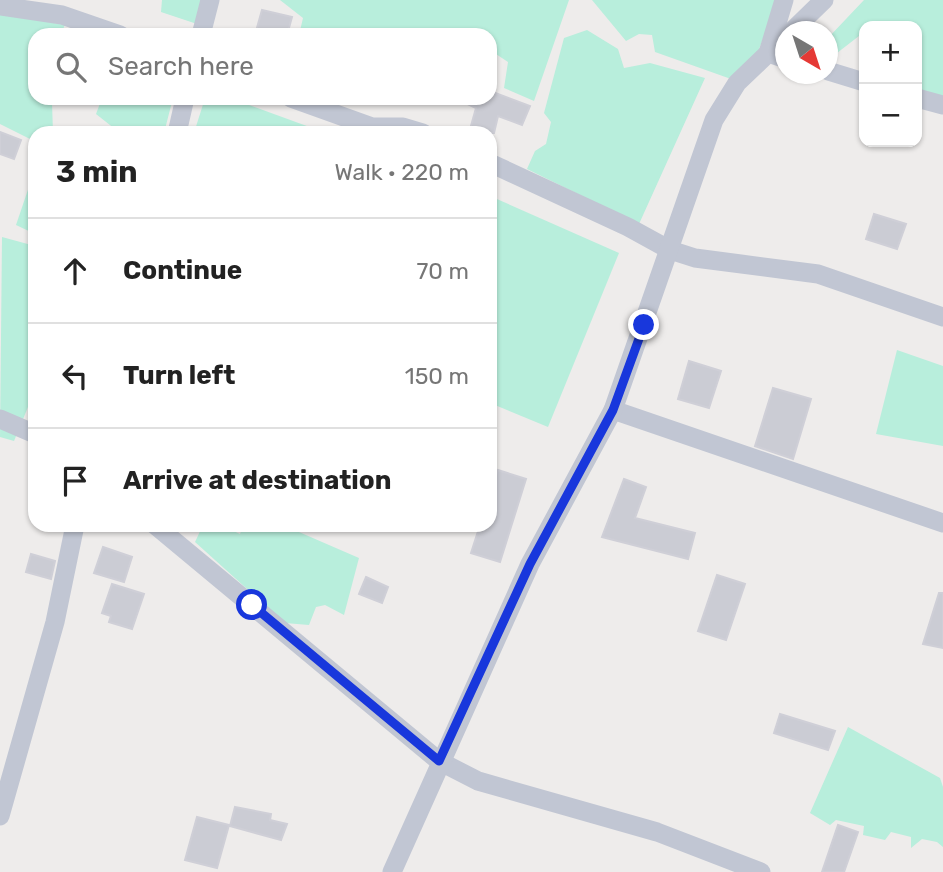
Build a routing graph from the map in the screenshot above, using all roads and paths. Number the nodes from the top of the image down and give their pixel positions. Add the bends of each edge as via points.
1 (210, 0) edge
2 (784, 0) edge
3 (824, 0) edge
4 (0, 6) edge
5 (781, 21) edge
6 (802, 21) edge
7 (100, 28) edge
8 (203, 28) edge
9 (775, 57) edge
10 (838, 74) edge
11 (859, 80) edge
12 (922, 99) edge
13 (183, 105) edge
14 (310, 105) edge
15 (943, 105) edge
16 (179, 126) edge
17 (369, 126) edge
18 (497, 166) edge
19 (670, 250) junction
20 (943, 317) edge
21 (613, 410) junction
22 (0, 419) edge
23 (28, 432) edge
24 (943, 523) edge
25 (74, 532) edge
26 (163, 532) edge
27 (439, 761) junction
28 (0, 816) edge
29 (392, 872) edge
30 (761, 872) edge

1 - 8 street
2 - 5 street
3 - 6 street
4 - 7 street via 62,15
9 - 19 street via 737,83 723,101
10 - 11 street
12 - 15 street
13 - 16 street
14 - 17 street
18 - 19 street
19 - 20 street via 695,258 818,274
19 - 21 street
21 - 24 street
21 - 27 street via 530,564
22 - 23 street
25 - 28 street via 65,580
26 - 27 street
27 - 29 street
27 - 30 street via 478,781 657,832

